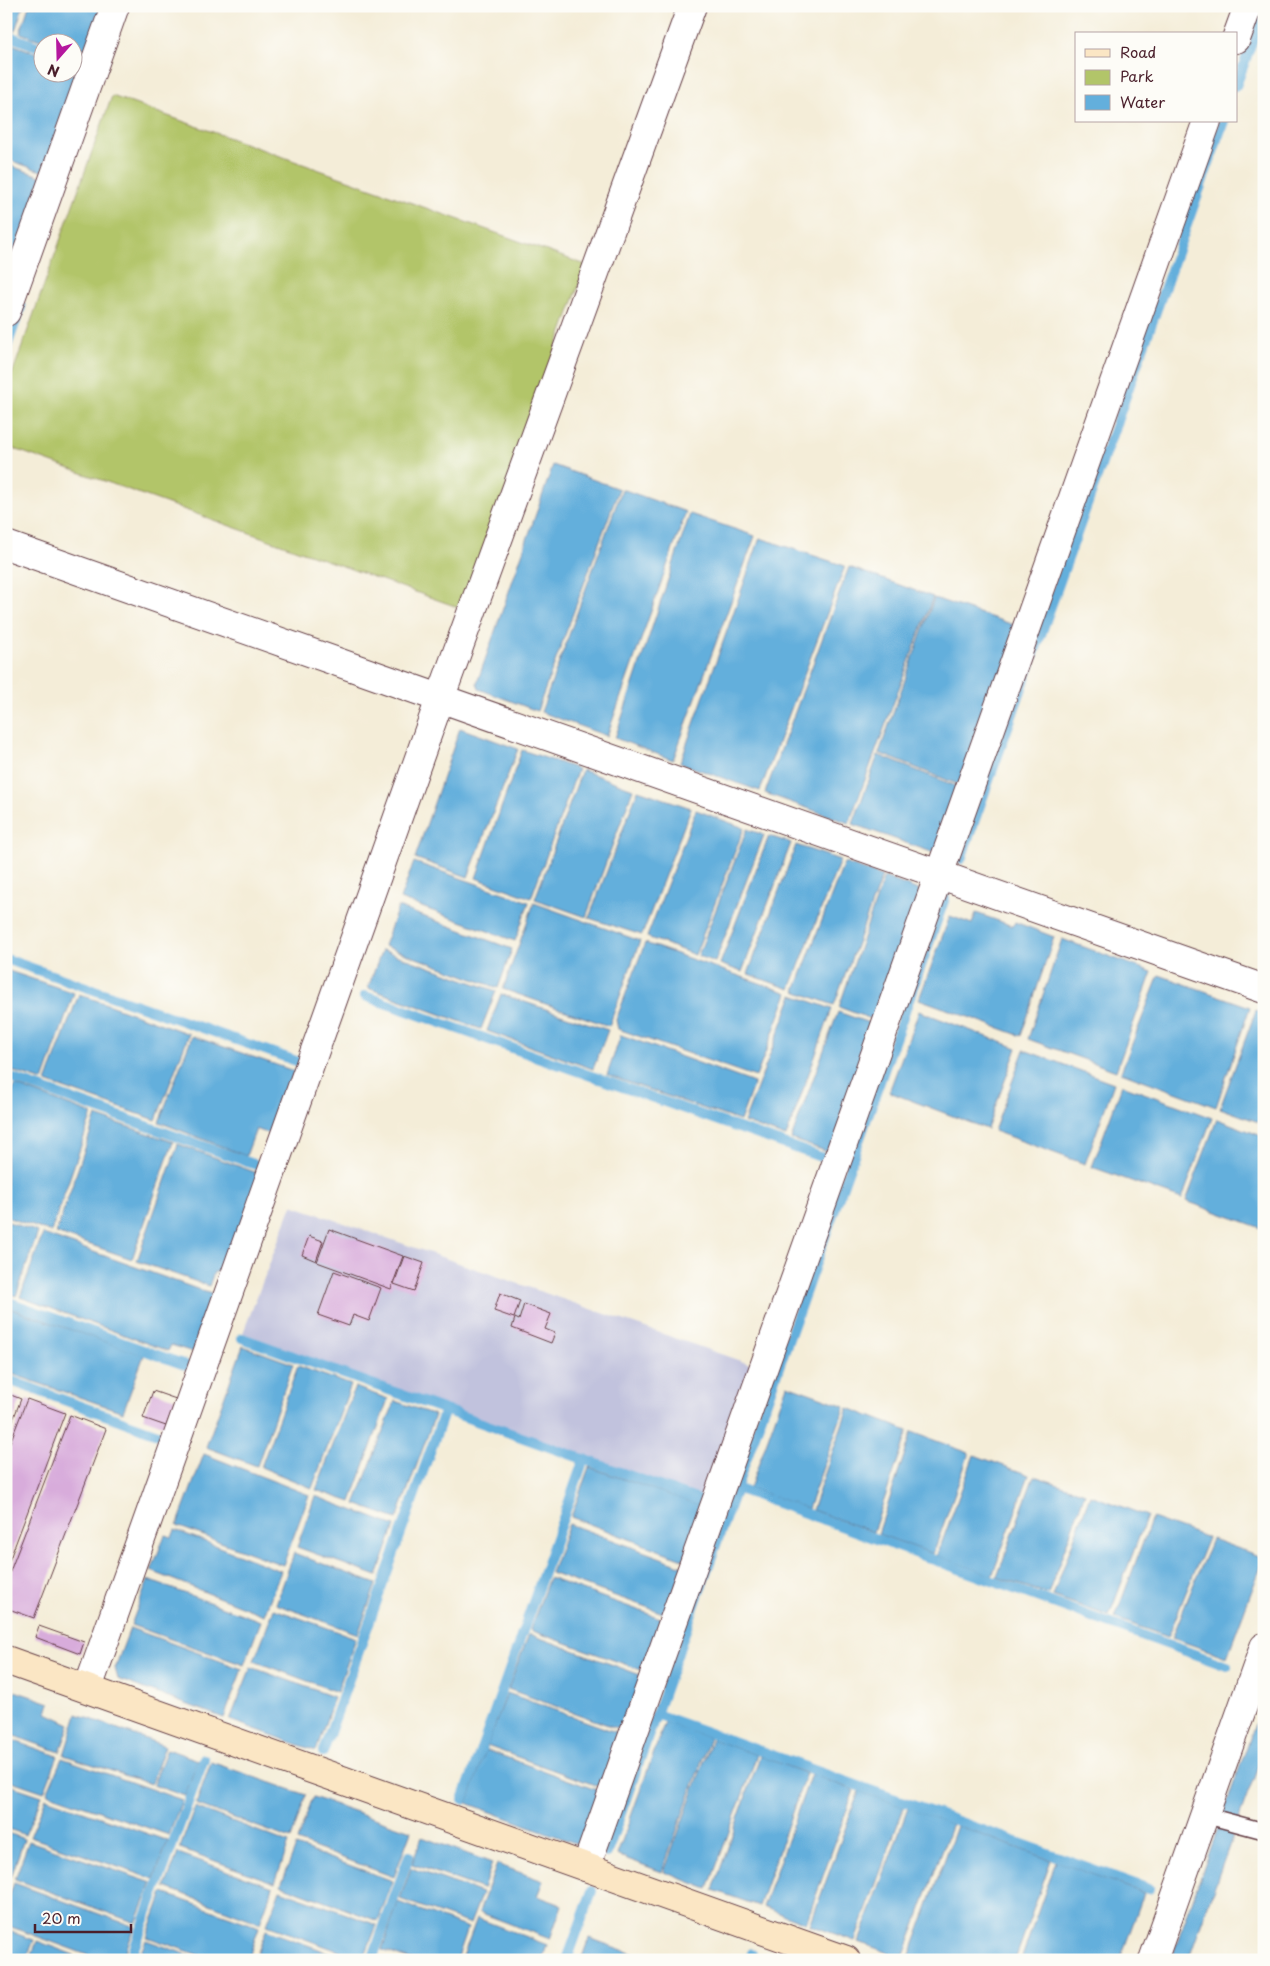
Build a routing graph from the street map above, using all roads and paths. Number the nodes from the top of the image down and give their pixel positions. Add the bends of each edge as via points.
1 (115, 6) edge
2 (692, 6) edge
3 (1248, 6) edge
4 (1238, 34) edge
5 (1207, 122) edge
6 (6, 312) edge
7 (6, 545) edge
8 (440, 699) junction
9 (940, 874) junction
10 (1264, 989) edge
11 (1264, 1647) edge
12 (6, 1660) edge
13 (88, 1688) junction
14 (1210, 1816) junction
15 (1257, 1829) edge
16 (586, 1867) junction
17 (846, 1960) edge
18 (1153, 1960) edge

1 - 6 street
2 - 8 street
3 - 4 street
5 - 9 street
7 - 8 street
8 - 9 street
8 - 13 street
9 - 10 street
9 - 16 street
11 - 14 street
12 - 13 street
13 - 16 street
14 - 15 lane
14 - 18 street
16 - 17 street

